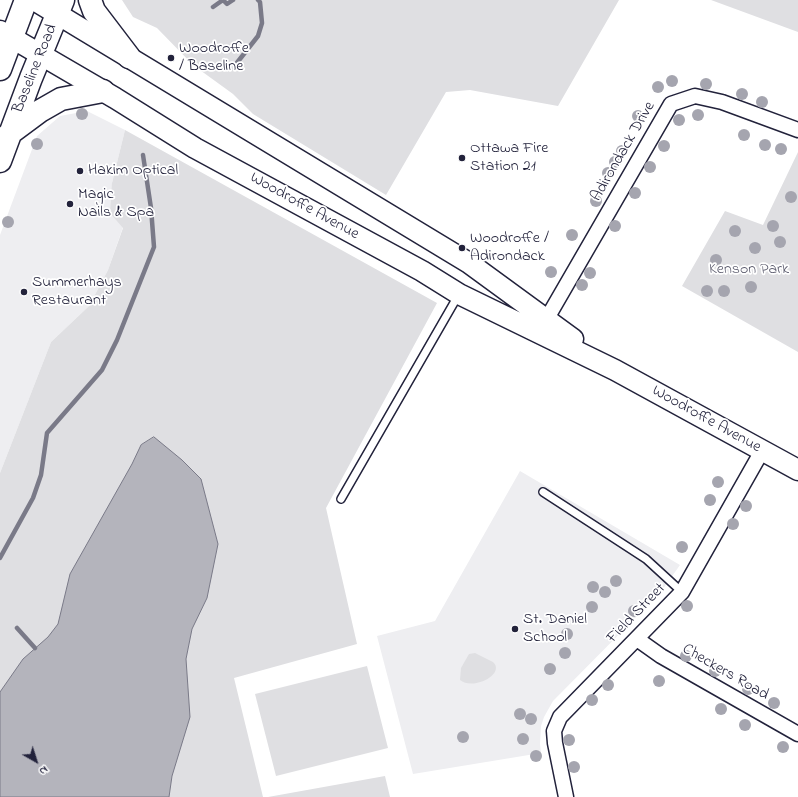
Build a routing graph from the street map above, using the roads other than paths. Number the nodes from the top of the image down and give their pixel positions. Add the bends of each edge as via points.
1 (26, 0) edge
2 (34, 0) edge
3 (90, 0) edge
4 (60, 7) edge
5 (6, 35) edge
6 (41, 55) junction
7 (129, 58) junction
8 (0, 69) edge
9 (102, 91) junction
10 (798, 130) edge
11 (9, 134) junction
12 (0, 161) edge
13 (459, 294) junction
14 (543, 326) junction
15 (762, 451) junction
16 (798, 470) edge
17 (543, 492) dead end
18 (341, 499) dead end
19 (682, 592) junction
20 (637, 639) junction
21 (798, 734) edge
22 (566, 797) edge

1 - 5 main road, Baseline Road
2 - 4 main road, Woodroffe Avenue
3 - 7 main road via 94,11
4 - 6 main road, Baseline Road
4 - 7 main road, Woodroffe Avenue
5 - 6 main road, Woodroffe Avenue
5 - 8 main road, Baseline Road
6 - 9 main road, Woodroffe Avenue
6 - 11 main road, Baseline Road
7 - 14 main road, Woodroffe Avenue via 469,263
9 - 11 main road via 61,99
9 - 13 main road, Woodroffe Avenue via 195,148 422,271
10 - 14 street, Adirondack Drive via 722,102 695,96 671,104
11 - 12 main road, Baseline Road
13 - 14 main road, Woodroffe Avenue
13 - 18 lane
14 - 15 main road, Woodroffe Avenue via 615,370
15 - 16 main road, Woodroffe Avenue
15 - 19 street, Field Street
17 - 19 lane via 646,559
19 - 20 street, Field Street
20 - 21 street, Checkers Road via 661,656
20 - 22 street, Field Street via 560,717 554,731

